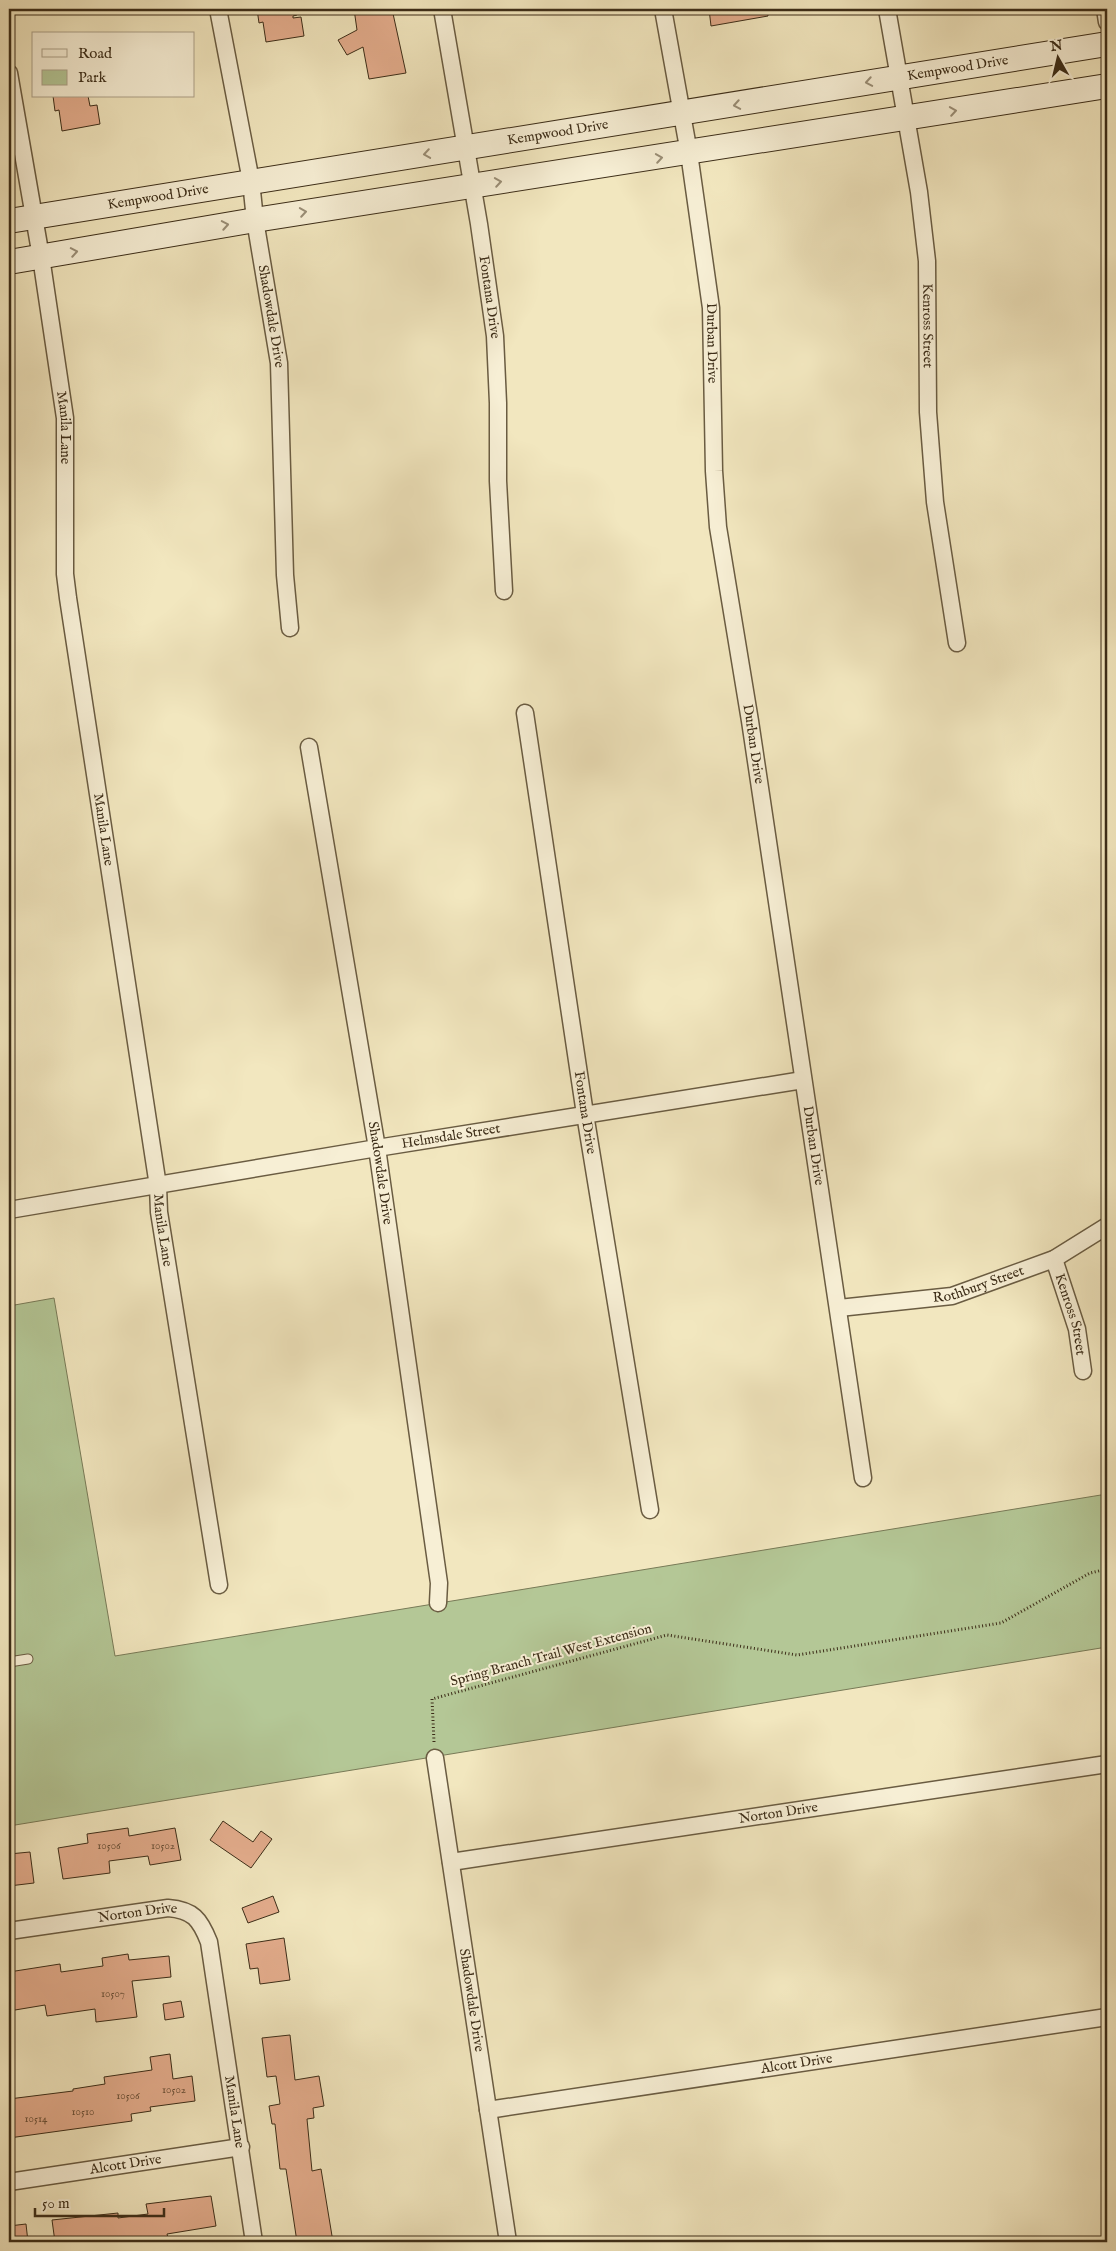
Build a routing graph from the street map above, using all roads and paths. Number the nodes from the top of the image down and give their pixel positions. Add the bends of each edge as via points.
1 (218, 9) edge
2 (442, 9) edge
3 (663, 9) edge
4 (887, 9) edge
5 (1105, 9) edge
6 (1107, 22) edge
7 (1107, 44) edge
8 (9, 73) edge
9 (898, 77) junction
10 (1107, 86) edge
11 (682, 114) junction
12 (905, 119) junction
13 (465, 148) junction
14 (689, 153) junction
15 (251, 181) junction
16 (471, 186) junction
17 (34, 217) junction
18 (255, 220) junction
19 (9, 221) edge
20 (42, 257) junction
21 (9, 262) edge
22 (504, 590) dead end
23 (290, 628) dead end
24 (957, 644) dead end
25 (526, 713) dead end
26 (309, 747) dead end
27 (803, 1080) junction
28 (585, 1114) junction
29 (377, 1148) junction
30 (158, 1186) junction
31 (9, 1210) edge
32 (1107, 1226) edge
33 (1054, 1259) junction
34 (839, 1308) junction
35 (1083, 1371) dead end
36 (863, 1478) dead end
37 (650, 1510) dead end
38 (1107, 1569) edge
39 (219, 1585) dead end
40 (438, 1603) dead end
41 (28, 1659) dead end
42 (9, 1662) edge
43 (435, 1758) joint
44 (1107, 1764) edge
45 (451, 1862) junction
46 (9, 1931) edge
47 (216, 1982) joint
48 (1107, 2017) edge
49 (488, 2110) junction
50 (241, 2147) junction
51 (9, 2182) edge
52 (254, 2242) edge
53 (508, 2242) edge

1 - 15 street, Shadowdale Drive
2 - 13 street, Fontana Drive
3 - 11 street, Durban Drive
4 - 9 street, Kenross Street
5 - 6 street
7 - 9 main road, Kempwood Drive
8 - 17 street, Manila Lane
9 -> 11 main road, Kempwood Drive
9 - 12 street, Kenross Street
12 -> 10 main road
11 - 13 main road, Kempwood Drive
11 - 14 street, Durban Drive
12 - 14 main road
12 - 24 street, Kenross Street via 927,261 928,412 936,502
13 -> 15 main road, Kempwood Drive
13 - 16 street, Fontana Drive
16 -> 14 main road
14 - 27 street, Durban Drive via 711,308 718,527
15 - 17 main road, Kempwood Drive
15 - 18 street, Shadowdale Drive
18 -> 16 main road
16 - 22 street, Fontana Drive via 494,336
17 - 19 main road, Kempwood Drive
17 - 20 street, Manila Lane
20 -> 18 main road
18 - 23 street, Shadowdale Drive via 279,363 285,574
20 - 21 main road
20 - 30 street, Manila Lane via 65,418 68,598
25 - 28 street, Fontana Drive
26 - 29 street, Shadowdale Drive
27 - 28 street, Helmsdale Street
27 - 34 street, Durban Drive
28 - 29 street, Helmsdale Street
28 - 37 street, Fontana Drive
29 - 30 street, Helmsdale Street
29 - 40 street, Shadowdale Drive via 440,1583
30 - 31 street, Helmsdale Street
30 - 39 street, Manila Lane via 159,1212
32 - 33 street, Rothbury Street
33 - 34 street, Rothbury Street via 952,1296
33 - 35 street, Kenross Street via 1077,1329
34 - 36 street, Durban Drive
38 - 43 path, Spring Branch Trail West Extension via 1090,1574 1002,1623 797,1654 667,1635 432,1699
41 - 42 lane
43 - 45 street, Shadowdale Drive
44 - 45 street, Norton Drive
45 - 49 street, Shadowdale Drive
46 - 47 street, Norton Drive via 168,1908 184,1909 204,1928
47 - 50 street, Manila Lane
48 - 49 street, Alcott Drive
49 - 53 street, Shadowdale Drive
50 - 51 street, Alcott Drive
50 - 52 street, Manila Lane

